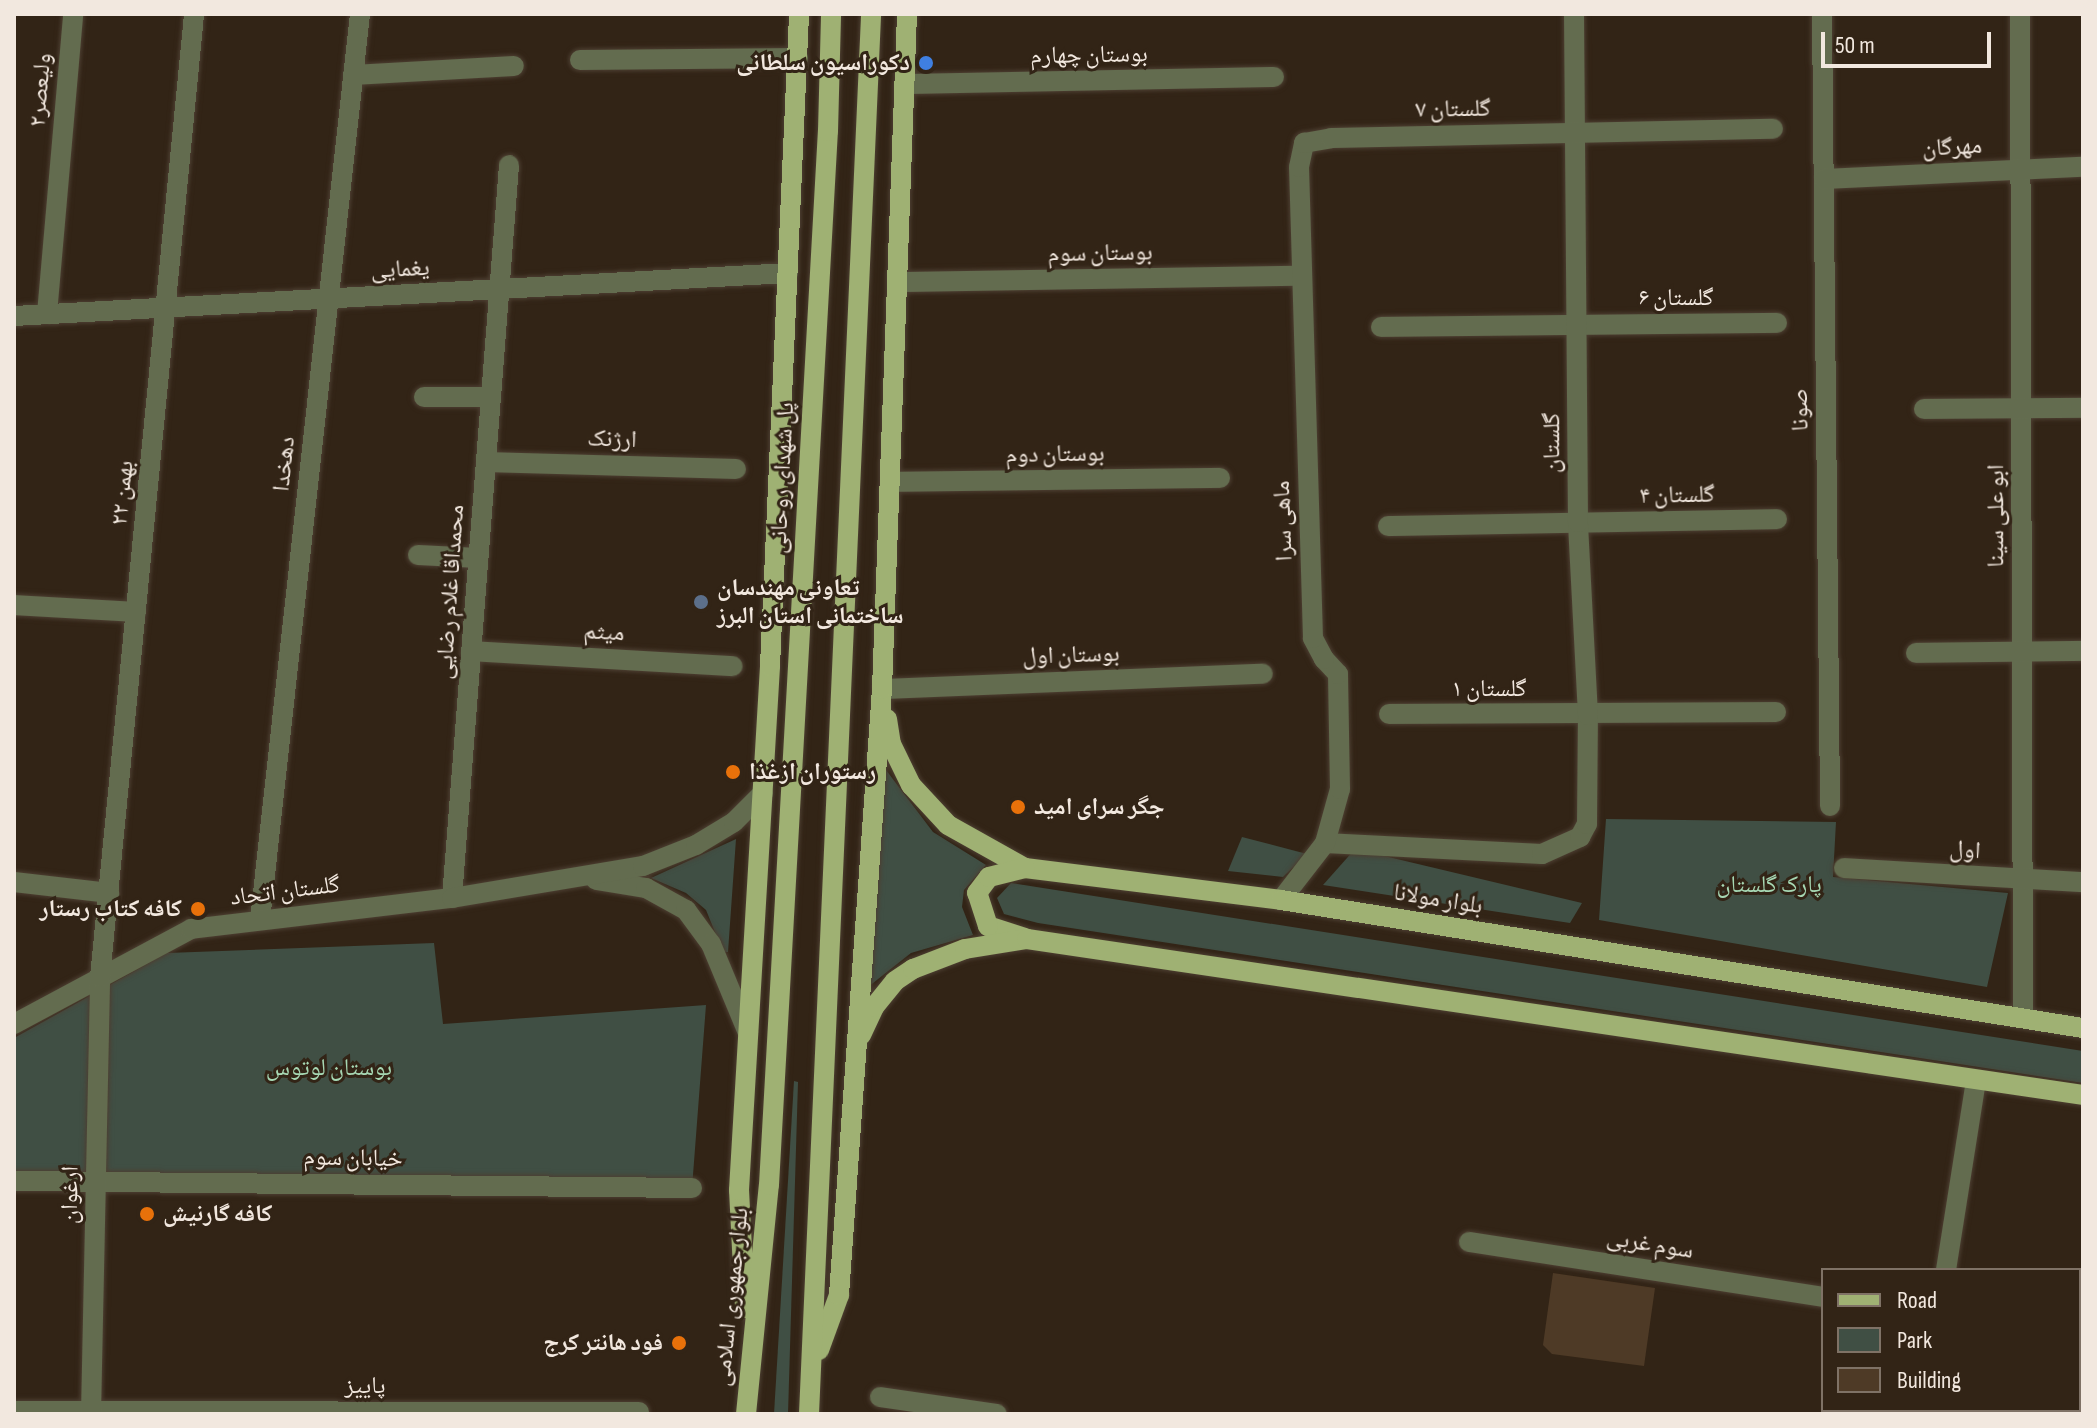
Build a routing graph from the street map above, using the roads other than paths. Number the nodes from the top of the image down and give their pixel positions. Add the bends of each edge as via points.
1 (73, 14) edge
2 (194, 14) edge
3 (360, 14) edge
4 (799, 14) edge
5 (831, 14) edge
6 (871, 14) edge
7 (907, 14) edge
8 (1574, 14) edge
9 (1822, 14) edge
10 (2020, 14) edge
11 (798, 58) junction
12 (580, 60) dead end
13 (514, 66) dead end
14 (353, 75) junction
15 (1274, 77) dead end
16 (905, 84) junction
17 (1773, 129) dead end
18 (1575, 133) junction
19 (1331, 138) joint
20 (509, 165) dead end
21 (2083, 167) edge
22 (2021, 170) junction
23 (1824, 179) junction
24 (788, 273) junction
25 (1302, 276) junction
26 (898, 282) junction
27 (497, 289) junction
28 (329, 299) junction
29 (166, 308) junction
30 (47, 314) junction
31 (14, 316) edge
32 (1777, 323) dead end
33 (1577, 325) junction
34 (1381, 327) dead end
35 (424, 397) dead end
36 (491, 397) junction
37 (2021, 408) junction
38 (2083, 408) edge
39 (1924, 409) dead end
40 (486, 462) junction
41 (736, 469) dead end
42 (1220, 478) dead end
43 (890, 482) junction
44 (1777, 519) dead end
45 (1578, 522) junction
46 (1388, 526) dead end
47 (418, 555) dead end
48 (478, 558) junction
49 (14, 605) edge
50 (136, 612) junction
51 (471, 651) junction
52 (2083, 651) edge
53 (2022, 652) junction
54 (1916, 653) dead end
55 (733, 666) dead end
56 (1263, 674) dead end
57 (882, 689) junction
58 (1776, 712) dead end
59 (1389, 714) dead end
60 (1588, 715) junction
61 (763, 793) junction
62 (1830, 806) dead end
63 (1325, 843) junction
64 (1025, 868) junction
65 (1844, 868) dead end
66 (584, 879) junction
67 (2022, 880) junction
68 (14, 882) edge
69 (2083, 882) edge
70 (109, 893) junction
71 (452, 898) junction
72 (1281, 900) junction
73 (260, 920) junction
74 (1027, 939) junction
75 (100, 977) junction
76 (2023, 1018) junction
77 (14, 1024) edge
78 (2083, 1028) edge
79 (748, 1033) junction
80 (855, 1046) junction
81 (1976, 1080) junction
82 (2083, 1095) edge
83 (14, 1181) edge
84 (96, 1181) junction
85 (769, 1185) joint
86 (692, 1188) dead end
87 (1469, 1242) dead end
88 (1946, 1268) edge
89 (1821, 1297) edge
90 (813, 1365) junction
91 (748, 1367) junction
92 (880, 1397) dead end
93 (14, 1411) edge
94 (639, 1412) dead end
95 (91, 1413) edge
96 (746, 1414) edge
97 (809, 1414) edge
98 (997, 1414) edge

1 - 30 street, ولیعصر۲
2 - 29 street, ۲۲ بهمن
3 - 14 street, دهخدا
4 - 11 main road
5 - 85 main road, پل شهدای روحانی
6 - 90 main road
7 - 16 main road
8 - 18 street, گلستان
9 - 23 street, صونا
10 - 22 street, ابو علی سینا
11 - 12 street
11 - 24 main road
13 - 14 street
14 - 28 street, دهخدا
15 - 16 street, بوستان چهارم
16 - 26 main road
17 - 18 street, گلستان ۷
18 - 19 street, گلستان ۷
18 - 33 street, گلستان
19 - 25 street, ماهی سرا via 1304,143 1300,153
20 - 27 street, محمداقا غلام رضایی
21 - 22 street, مهرگان
22 - 23 street, مهرگان
22 - 37 street, ابو علی سینا
23 - 62 street, صونا
24 - 27 street, یغمایی
24 - 61 main road
25 - 26 street, بوستان سوم
25 - 63 street, ماهی سرا via 1313,638 1340,684 1340,789
26 - 43 main road
27 - 28 street, یغمایی
27 - 36 street, محمداقا غلام رضایی
28 - 29 street, یغمایی
28 - 73 street, دهخدا
29 - 30 street, یغمایی
29 - 50 street, ۲۲ بهمن
30 - 31 street, یغمایی
32 - 33 street, گلستان ۶
33 - 34 street, گلستان ۶
33 - 45 street, گلستان
35 - 36 street
36 - 40 street, محمداقا غلام رضایی
37 - 38 street
37 - 39 street
37 - 53 street, ابو علی سینا
40 - 41 street, ارژنک
40 - 48 street, محمداقا غلام رضایی
42 - 43 street, بوستان دوم
43 - 57 main road
44 - 45 street, گلستان ۴
45 - 46 street, گلستان ۴
45 - 60 street, گلستان
47 - 48 street
48 - 51 street, محمداقا غلام رضایی
49 - 50 street
50 - 70 street, ۲۲ بهمن
51 - 55 street, میثم
51 - 71 street, محمداقا غلام رضایی
52 - 53 street
53 - 54 street
53 - 67 street, ابو علی سینا
56 - 57 street, بوستان اول
57 - 64 main road, بلوار مولانا via 891,744 911,785 948,825
57 - 80 main road
58 - 60 street, گلستان ۱
59 - 60 street, گلستان ۱
60 - 63 street, گلستان via 1587,824 1580,837 1553,852
61 - 66 street via 734,822 696,845 643,866
61 - 79 main road
63 - 72 street, ماهی سرا
64 - 72 main road, بلوار مولانا
64 - 74 main road via 989,877 977,893 988,926
65 - 67 street, اول
66 - 71 street, گلستان اتحاد
66 - 79 street via 646,888 686,910 711,944
67 - 69 street, اول
67 - 76 street, ابو علی سینا
68 - 70 street
70 - 75 street, ۲۲ بهمن
71 - 73 street, گلستان اتحاد
72 - 76 main road, بلوار مولانا
73 - 75 street, گلستان اتحاد via 191,929
74 - 80 main road via 965,949 913,969 874,1007
74 - 81 main road
75 - 77 street, گلستان اتحاد
75 - 84 street, ارغوان
76 - 78 main road, بلوار مولانا
79 - 91 main road via 739,1190
80 - 90 main road via 839,1295
81 - 82 main road
81 - 88 street
83 - 84 street, خیابان سوم
84 - 86 street, خیابان سوم
84 - 95 street, ارغوان
85 - 91 main road, بلوار جمهوری اسلامی
87 - 89 street, سوم غربی
90 - 97 main road
91 - 96 main road, بلوار جمهوری اسلامی
92 - 98 street
93 - 95 street, پاییز
94 - 95 street, پاییز

